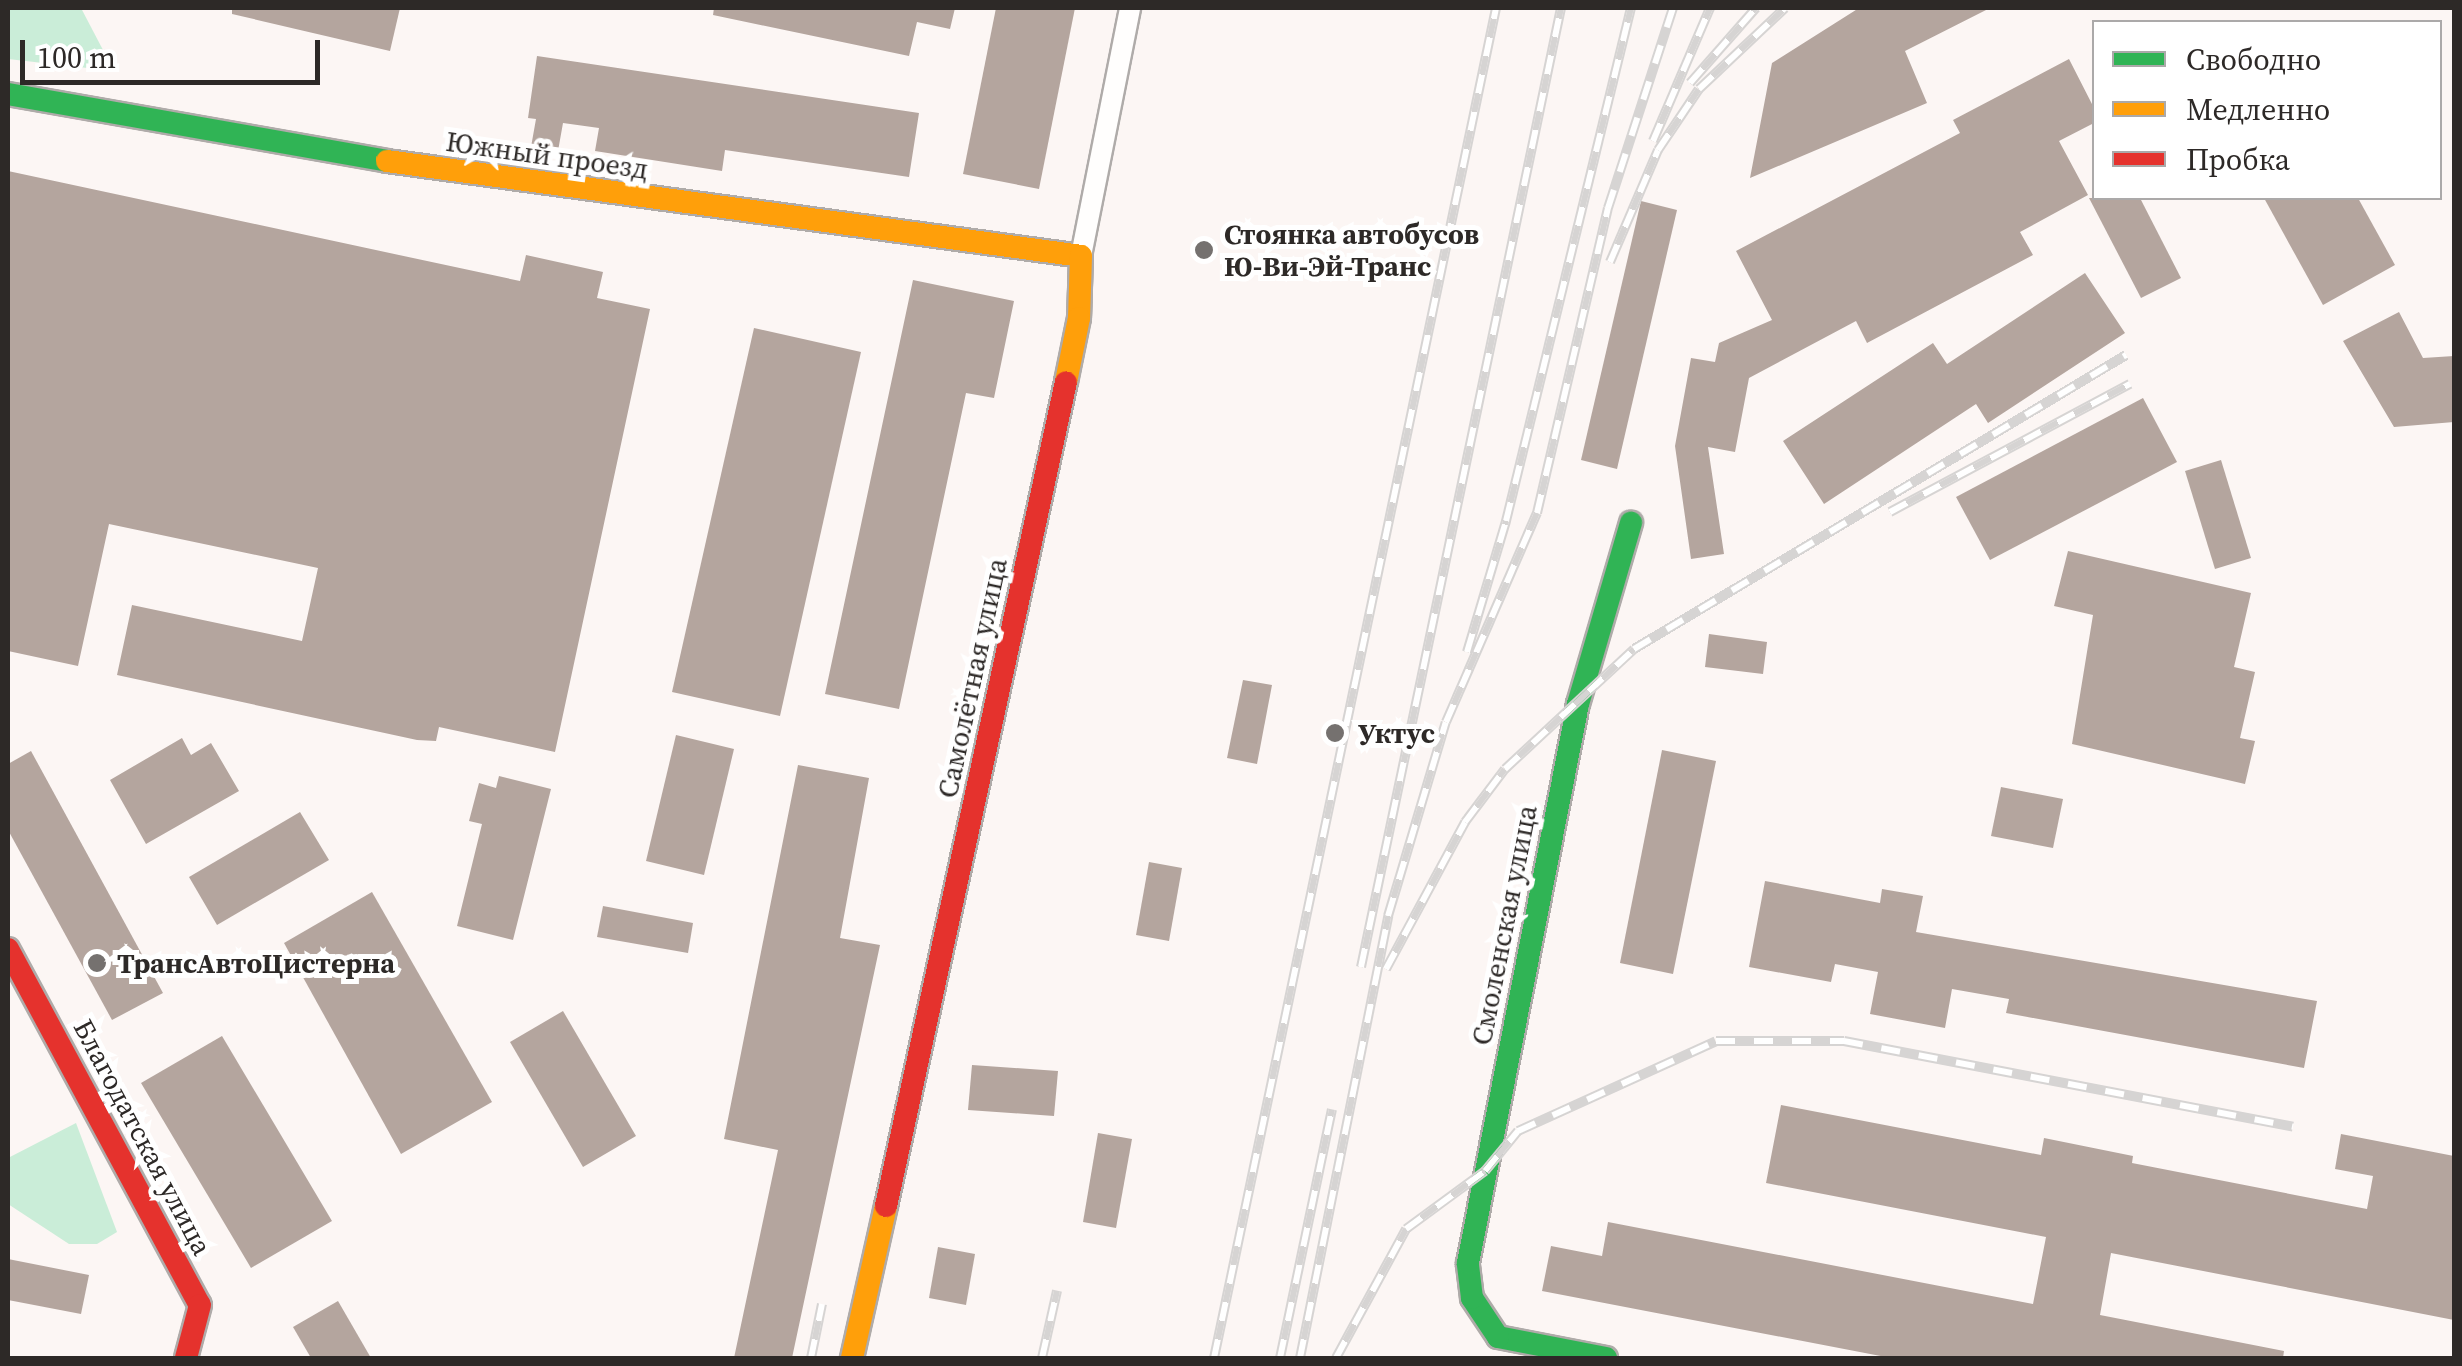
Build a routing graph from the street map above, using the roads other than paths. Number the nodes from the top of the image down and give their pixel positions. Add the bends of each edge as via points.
1 (1130, 8) edge
2 (8, 94) edge
3 (1081, 256) junction
4 (1631, 523) dead end
5 (8, 949) edge
6 (186, 1358) edge
7 (852, 1358) edge
8 (1606, 1358) edge

1 - 3 street, Самолётная улица
2 - 3 main road, Южный проезд via 466,175
3 - 7 main road, Самолётная улица via 1079,318 1049,468
4 - 8 main road, Смоленская улица via 1578,704 1471,1234 1472,1298 1498,1337
5 - 6 main road, Благодатская улица via 200,1305

